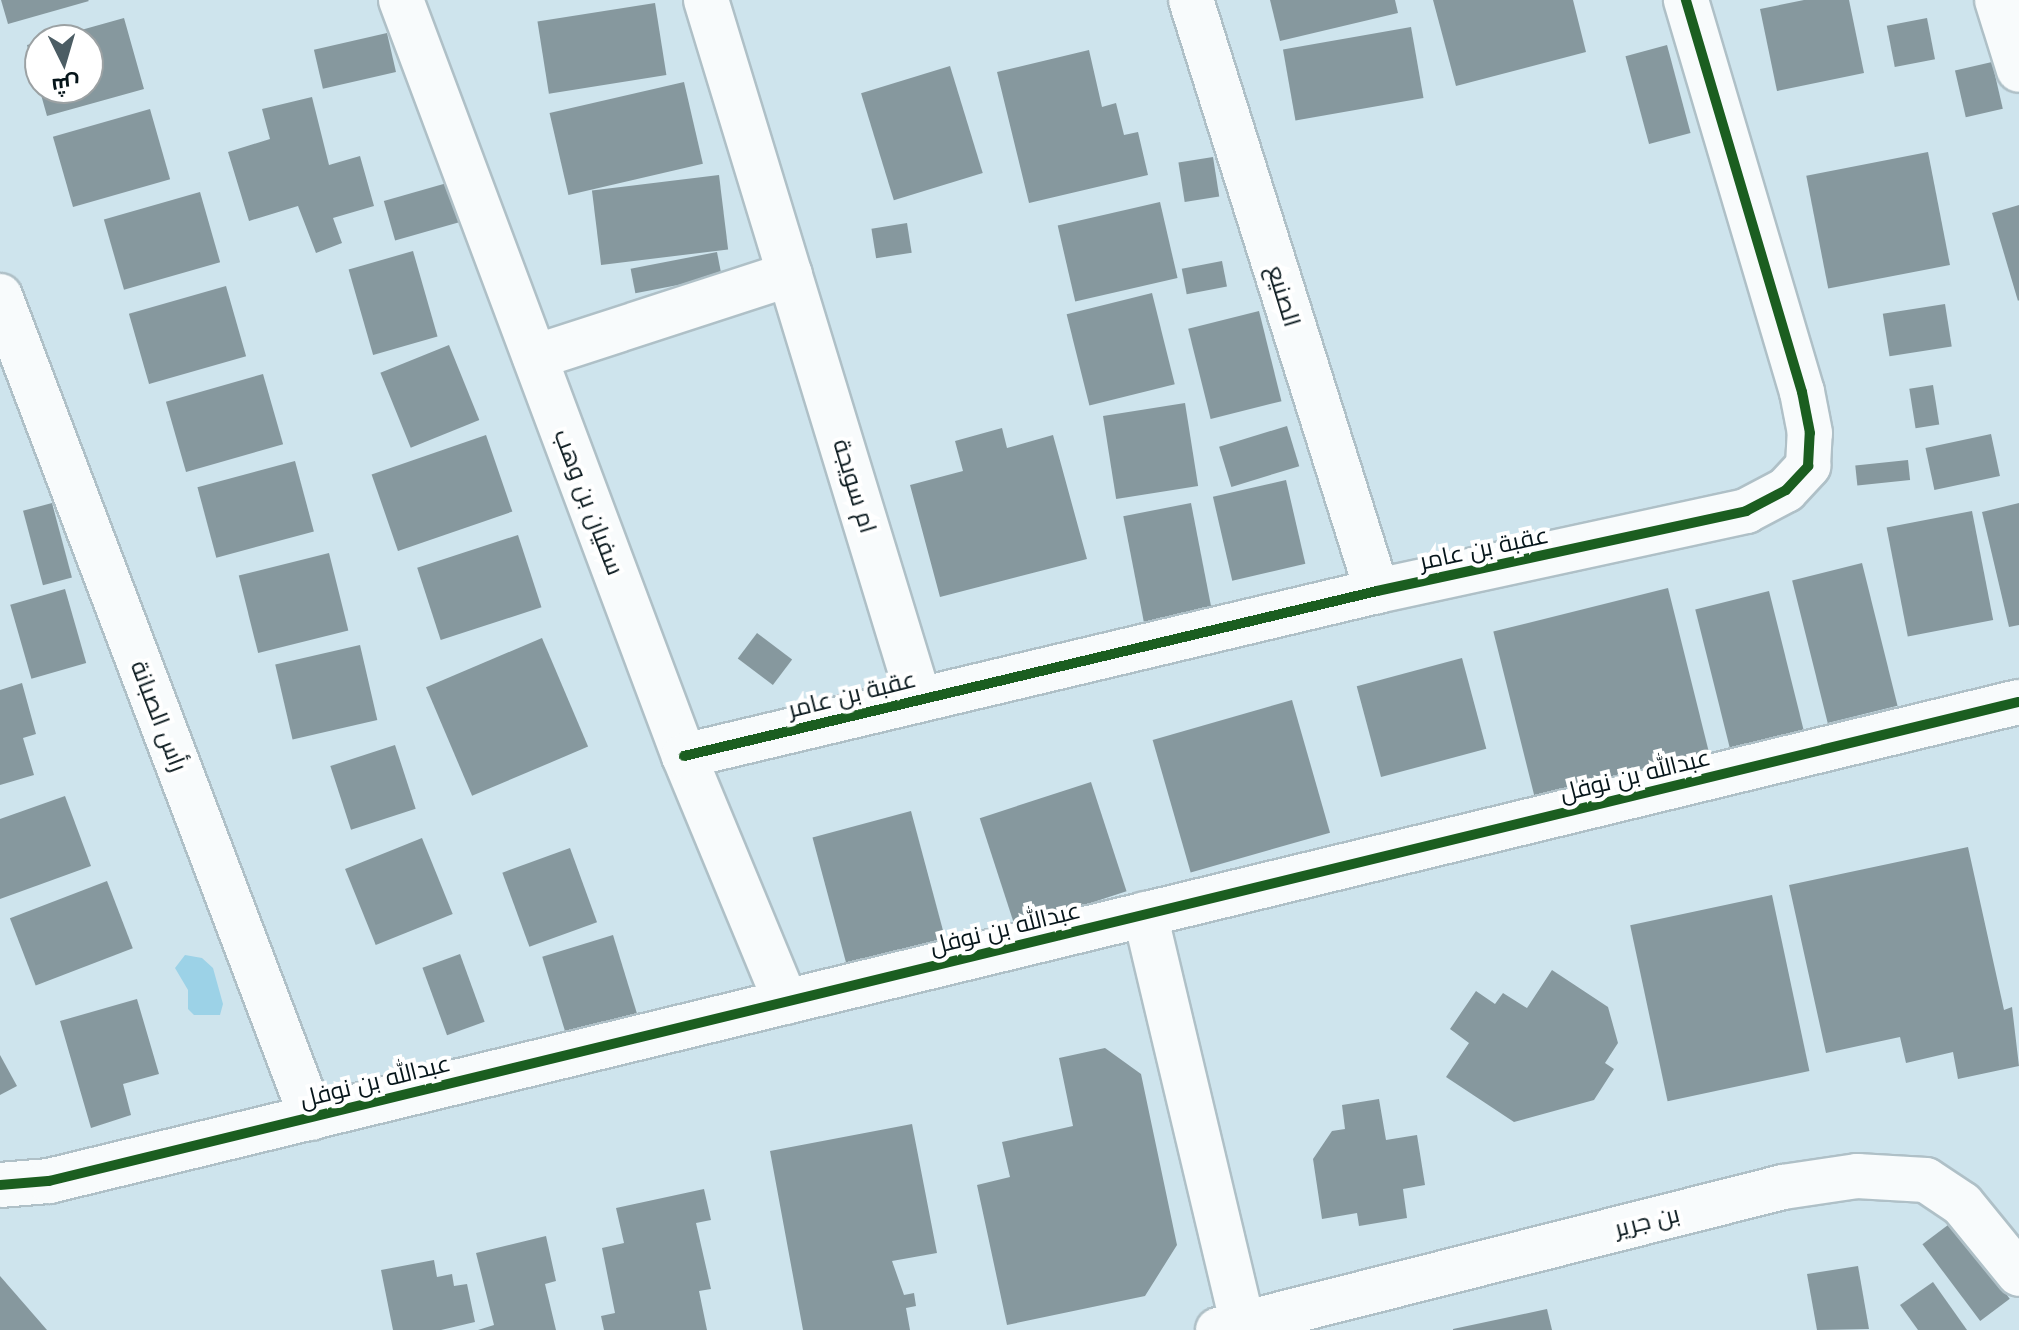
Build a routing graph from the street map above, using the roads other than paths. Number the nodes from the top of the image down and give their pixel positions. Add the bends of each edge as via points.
1 (401, 0) edge
2 (706, 0) edge
3 (1191, 0) edge
4 (1686, 0) edge
5 (1997, 0) edge
6 (2019, 70) edge
7 (790, 274) junction
8 (2, 309) edge
9 (535, 357) junction
10 (1377, 591) junction
11 (919, 699) junction
12 (2019, 702) edge
13 (684, 756) junction
14 (1145, 914) junction
15 (786, 1002) junction
16 (312, 1118) junction
17 (0, 1185) edge
18 (2019, 1274) edge
19 (1231, 1327) edge

1 - 9 street, سفيان بن وهب
2 - 7 street, ام سويجة
3 - 10 street, الصنيع
4 - 10 street, عقبة بن عامر via 1802,392 1810,433 1808,466 1786,490 1746,511
5 - 6 street
7 - 9 street
7 - 11 street, ام سويجة
8 - 16 street, رأس الصبانة
9 - 13 street, سفيان بن وهب
10 - 11 street, عقبة بن عامر
11 - 13 street, عقبة بن عامر
12 - 14 street, عبدالله بن نوفل
13 - 15 street, سفيان بن وهب
14 - 15 street, عبدالله بن نوفل
14 - 19 street, بن جرير
15 - 16 street, عبدالله بن نوفل
16 - 17 street, عبدالله بن نوفل via 49,1181
18 - 19 street, بن جرير via 1962,1204 1926,1180 1857,1176 1783,1187

